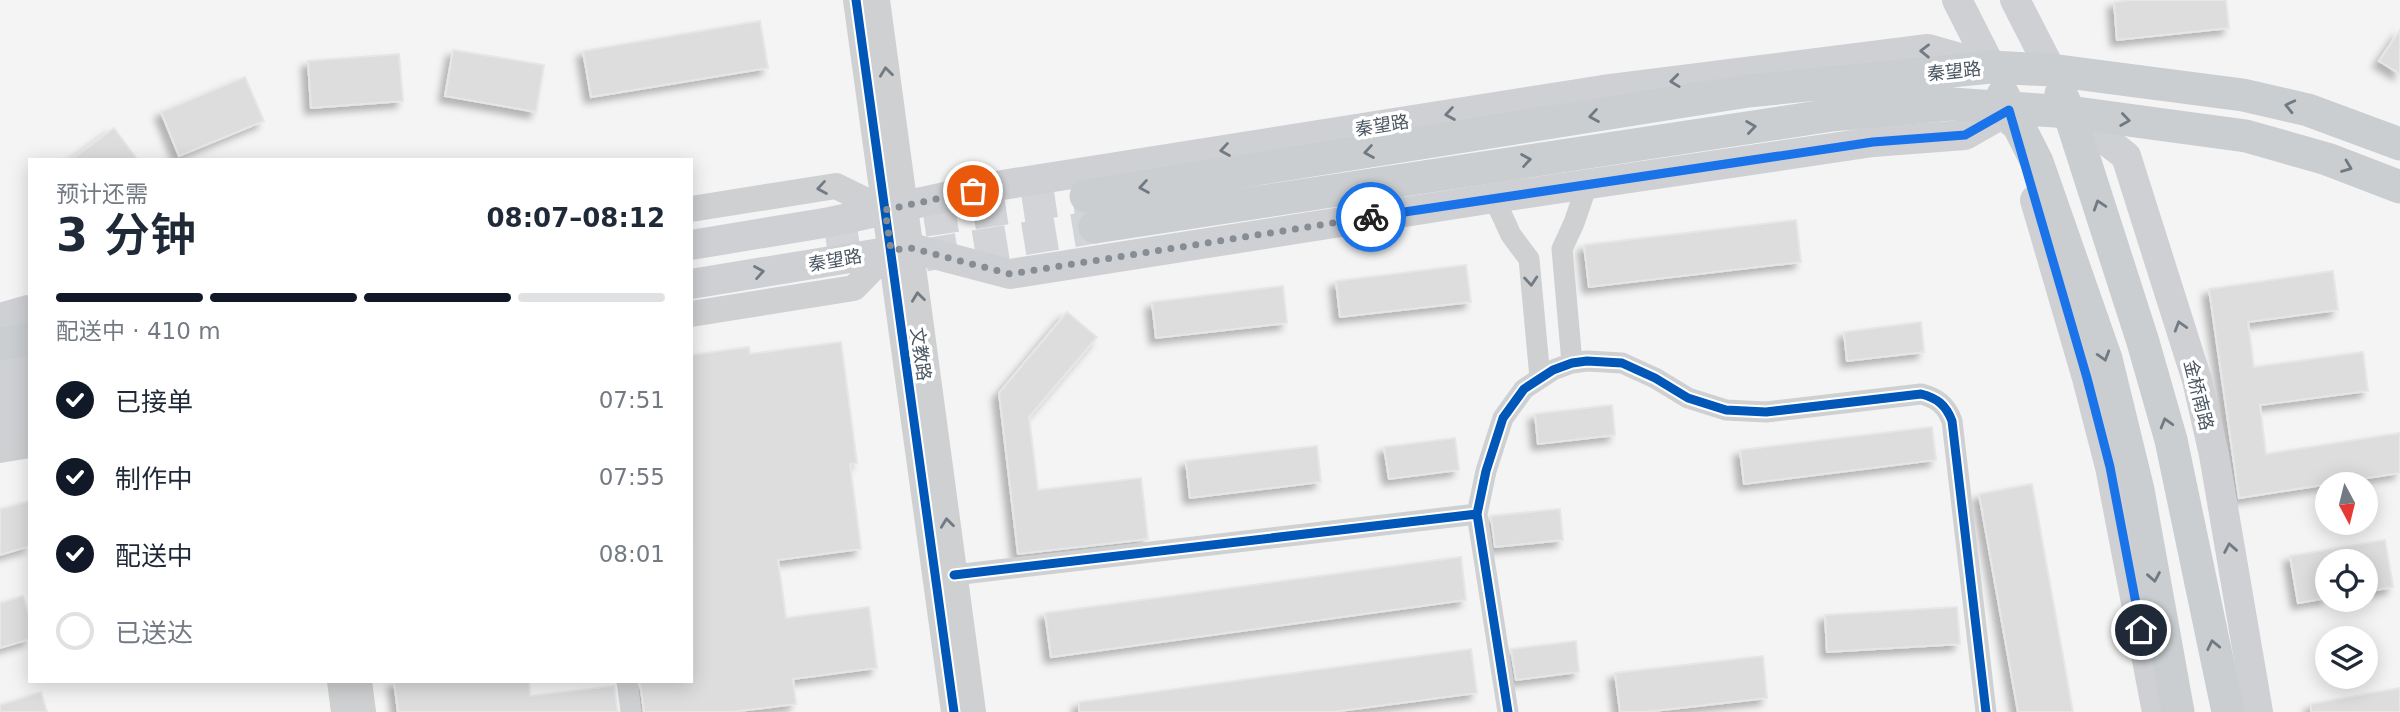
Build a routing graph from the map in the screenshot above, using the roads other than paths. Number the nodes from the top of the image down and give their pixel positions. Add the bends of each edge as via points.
1 (856, 0) edge
2 (877, 0) edge
3 (1957, 0) edge
4 (2015, 0) edge
5 (1991, 67) junction
6 (2051, 70) junction
7 (2009, 110) junction
8 (2069, 113) junction
9 (2400, 144) edge
10 (1587, 184) junction
11 (2400, 187) edge
12 (1494, 198) junction
13 (895, 208) junction
14 (693, 209) edge
15 (693, 245) edge
16 (901, 249) junction
17 (693, 284) edge
18 (693, 314) edge
19 (18, 318) edge
20 (0, 344) edge
21 (1572, 363) junction
22 (28, 369) edge
23 (0, 373) edge
24 (1541, 378) junction
25 (28, 395) edge
26 (0, 400) edge
27 (28, 423) edge
28 (0, 428) edge
29 (28, 445) edge
30 (0, 450) edge
31 (1477, 514) junction
32 (954, 575) junction
33 (340, 683) edge
34 (359, 683) edge
35 (627, 683) edge
36 (344, 712) edge
37 (363, 712) edge
38 (631, 712) edge
39 (954, 712) edge
40 (973, 712) edge
41 (1508, 712) edge
42 (1986, 712) edge
43 (2157, 712) edge
44 (2178, 712) edge
45 (2228, 712) edge
46 (2258, 712) edge

1 - 13 street, 文教路
13 -> 2 street, 文教路
3 - 5 main road
4 - 6 main road
5 - 6 main road, 秦望路
5 - 7 main road
5 -> 7 main road, 秦望路 via 1748,91 1512,130 1091,211 1832,115 1952,104
5 -> 13 main road, 秦望路 via 1928,49 1630,86 996,186
6 - 8 main road
9 -> 6 main road, 秦望路 via 2308,110 2243,95
7 - 8 main road, 秦望路
7 - 10 main road, 秦望路 via 1965,135 1873,142
7 - 43 main road via 2110,467
7 -> 44 main road via 2037,162 2106,359 2138,490
8 -> 11 main road, 秦望路 via 2246,136 2327,159
45 -> 8 main road via 2171,440
46 -> 8 main road, 金桥南路 via 2197,380 2126,156
10 - 12 main road, 秦望路
10 - 21 street via 1562,250
12 - 16 main road, 秦望路 via 1010,274
12 -> 24 street via 1511,235 1530,259
13 -> 14 street via 836,186
13 - 15 main road, 秦望路
13 - 16 street, 文教路
17 -> 16 main road, 秦望路
16 - 18 street via 854,288
32 -> 16 street, 文教路
16 - 39 street, 文教路
19 - 20 main road
21 - 24 street
21 - 42 street via 1622,363 1688,398 1726,410 1766,412 1921,394 1941,402 1952,421
22 - 23 main road
24 - 31 street via 1524,389 1503,418
25 - 26 main road
27 - 28 main road
29 - 30 street
31 - 32 street
31 - 41 street
32 - 40 street, 文教路
33 - 36 street
34 - 37 street
35 - 38 street

